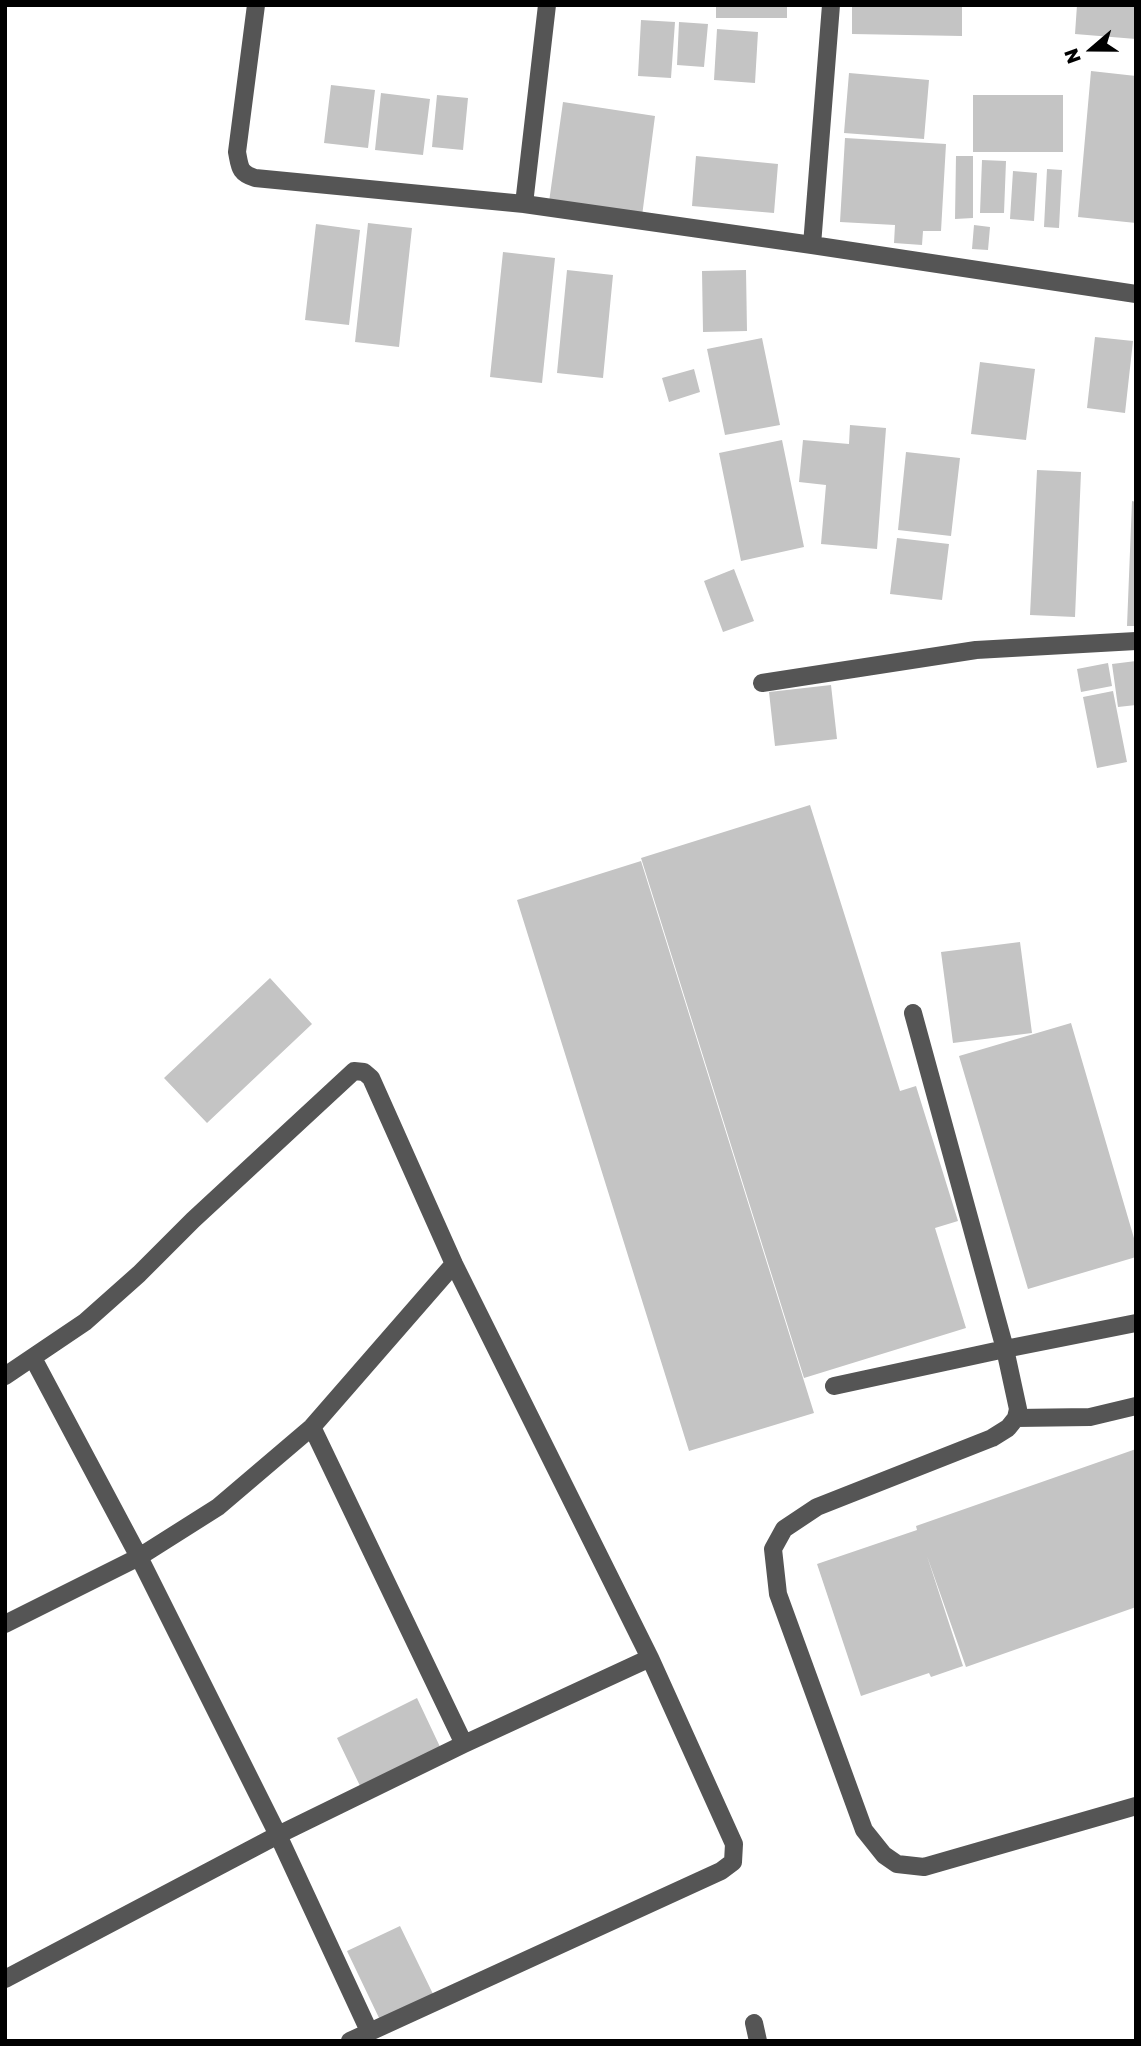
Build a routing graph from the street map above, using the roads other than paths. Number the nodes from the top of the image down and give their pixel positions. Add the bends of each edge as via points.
1 (256, 5) edge
2 (547, 5) edge
3 (831, 5) edge
4 (524, 204) junction
5 (812, 245) junction
6 (1136, 294) edge
7 (1136, 641) edge
8 (762, 683) dead end
9 (913, 1013) dead end
10 (454, 1264) junction
11 (1136, 1323) edge
12 (1006, 1349) junction
13 (33, 1358) junction
14 (5, 1376) edge
15 (834, 1386) dead end
16 (1136, 1406) edge
17 (1016, 1418) junction
18 (312, 1427) junction
19 (139, 1558) junction
20 (5, 1624) edge
21 (650, 1658) junction
22 (464, 1744) junction
23 (1136, 1806) edge
24 (278, 1835) junction
25 (5, 1979) edge
26 (369, 2031) junction
27 (350, 2041) edge

1 - 4 street via 237,152 246,175
2 - 4 street
3 - 5 street
4 - 5 street
5 - 6 street
7 - 8 street via 976,650
9 - 12 street
10 - 13 street via 371,1078 354,1071 139,1274 85,1322
10 - 18 street
10 - 21 street
11 - 12 street
12 - 15 street
12 - 17 street
13 - 14 street
13 - 19 street
16 - 17 street via 1090,1417
17 - 23 street via 992,1438 817,1507 784,1530 773,1549 778,1594 864,1830 897,1864 924,1867
18 - 19 street via 218,1507
18 - 22 street
19 - 20 street
19 - 24 street
21 - 22 street
21 - 26 street via 734,1844 733,1861 721,1871
22 - 24 street
24 - 25 street
24 - 26 street
26 - 27 street

